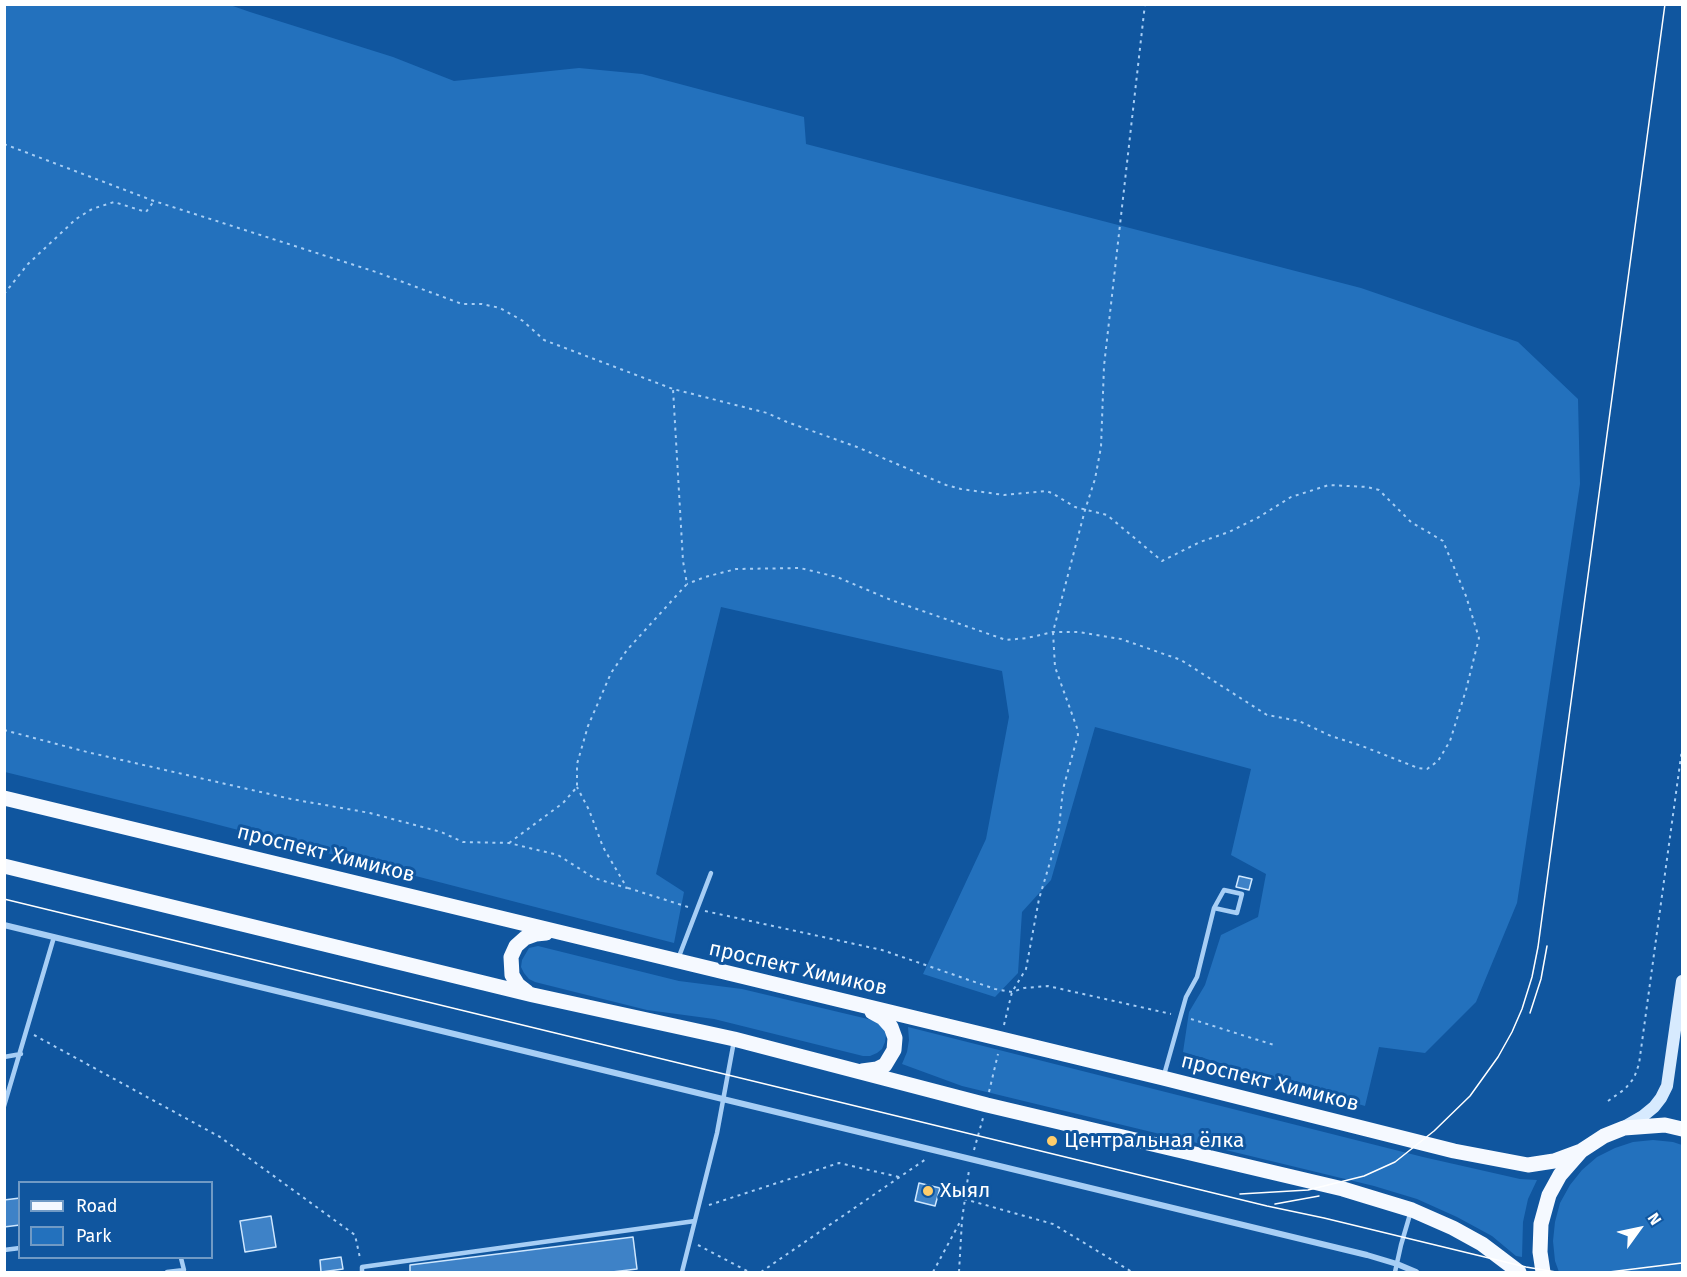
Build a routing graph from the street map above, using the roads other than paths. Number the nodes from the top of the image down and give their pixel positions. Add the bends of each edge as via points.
1 (4, 798) edge
2 (4, 866) edge
3 (711, 873) dead end
4 (1214, 908) junction
5 (4, 925) edge
6 (555, 932) junction
7 (54, 938) junction
8 (677, 962) junction
9 (1683, 981) edge
10 (532, 994) junction
11 (862, 1006) junction
12 (734, 1039) junction
13 (21, 1054) junction
14 (4, 1057) edge
15 (859, 1071) junction
16 (1163, 1078) junction
17 (724, 1100) junction
18 (4, 1106) edge
19 (1624, 1128) junction
20 (1683, 1129) edge
21 (1581, 1150) junction
22 (1412, 1210) junction
23 (695, 1221) junction
24 (181, 1259) edge
25 (1397, 1264) junction
26 (362, 1270) edge
27 (167, 1272) edge
28 (682, 1272) edge
29 (1395, 1272) edge
30 (1416, 1272) edge
31 (1519, 1272) edge
32 (1542, 1272) edge

1 - 6 main road, проспект Химиков
2 - 10 main road
3 - 8 lane
4 - 4 lane via 1224,890 1242,894 1237,914
4 - 16 lane via 1197,977 1186,997
5 - 7 street
6 - 8 main road, проспект Химиков
6 - 10 main road via 525,938 511,957 515,980
7 - 13 lane
7 - 17 street
8 - 11 main road, проспект Химиков
9 - 19 main road via 1667,1086 1654,1107
10 - 12 main road
11 - 15 main road via 887,1022 895,1044 885,1065
11 - 16 main road, проспект Химиков
12 - 15 main road
12 - 17 lane
13 - 14 lane
13 - 18 lane
15 - 22 main road via 1343,1189
16 - 21 main road, проспект Химиков via 1502,1161 1528,1165 1554,1161
17 - 23 lane
17 - 25 street
19 - 20 main road via 1665,1125
19 - 21 main road
21 - 32 main road via 1549,1196 1541,1224
22 - 25 lane
22 - 31 main road via 1482,1244
23 - 26 lane
23 - 28 lane
24 - 27 lane via 183,1270
25 - 29 lane
25 - 30 street

